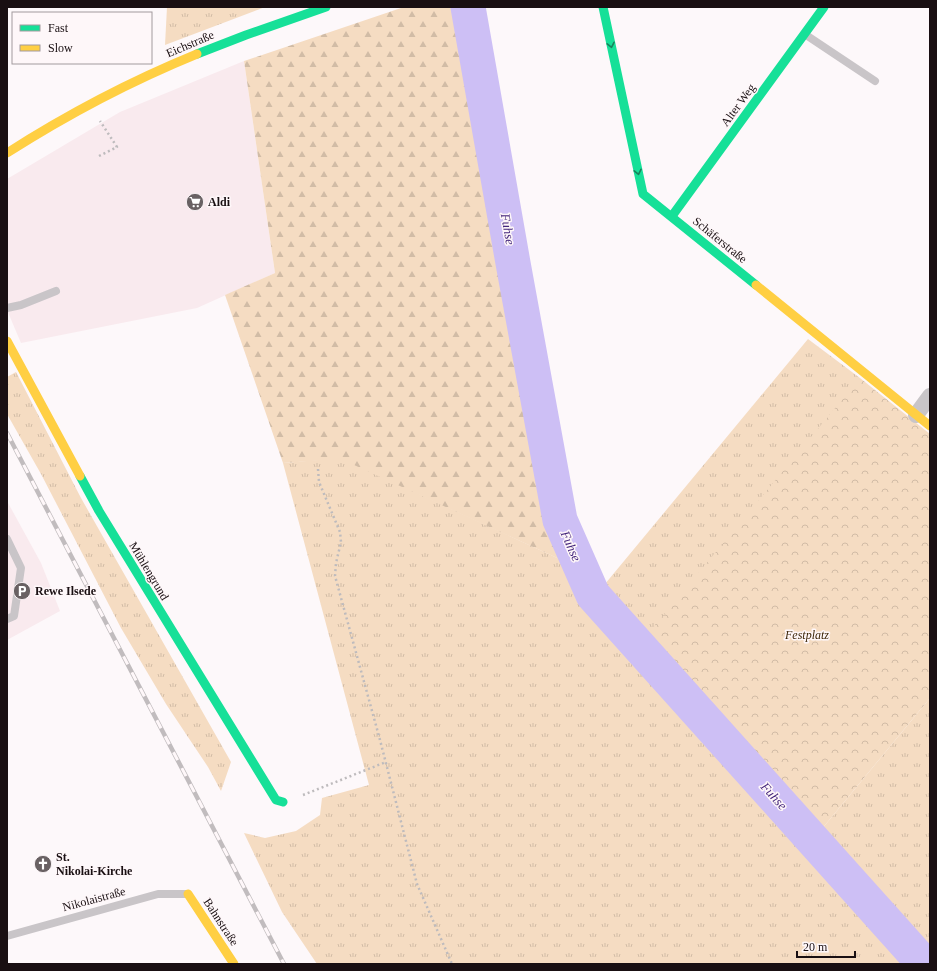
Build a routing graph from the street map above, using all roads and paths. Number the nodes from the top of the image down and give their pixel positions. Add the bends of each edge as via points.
1 (326, 7) edge
2 (603, 7) edge
3 (824, 7) edge
4 (804, 34) junction
5 (875, 81) dead end
6 (90, 104) junction
7 (7, 153) edge
8 (99, 156) dead end
9 (672, 216) junction
10 (56, 291) dead end
11 (7, 308) edge
12 (7, 341) edge
13 (930, 396) edge
14 (916, 415) junction
15 (930, 426) edge
16 (318, 469) dead end
17 (7, 539) edge
18 (7, 619) edge
19 (386, 762) junction
20 (283, 802) joint
21 (188, 894) joint
22 (7, 936) edge
23 (234, 964) edge
24 (452, 964) edge

1 - 6 street, Eichstraße via 234,39
2 -> 9 street, Schäferstraße via 642,194
3 - 4 street, Alter Weg
4 - 5 lane
4 - 9 street, Alter Weg
6 - 7 street, Eichstraße
6 - 8 path via 117,147
9 - 14 street, Schäferstraße
10 - 11 lane
12 - 20 street, Mühlengrund via 99,511 276,800
13 - 14 street
14 - 15 street, Schäferstraße
16 - 19 path via 320,482 340,532 341,542 335,576
17 - 18 lane via 21,568 14,616
19 - 20 path
19 - 24 path via 418,884
21 - 22 lane, Nikolaistraße via 158,894
21 - 23 street, Bahnstraße

